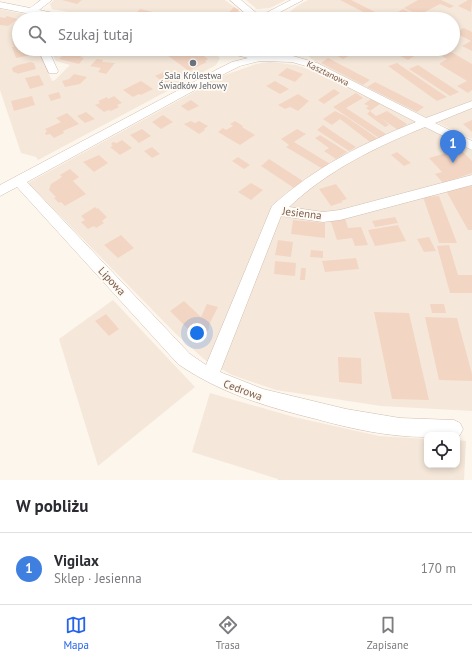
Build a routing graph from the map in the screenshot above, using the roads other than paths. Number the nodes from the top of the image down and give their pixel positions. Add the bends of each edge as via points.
1 (47, 0) edge
2 (235, 0) edge
3 (298, 0) edge
4 (0, 5) edge
5 (31, 12) joint
6 (250, 12) edge
7 (273, 12) edge
8 (46, 56) edge
9 (226, 56) edge
10 (252, 56) edge
11 (276, 56) edge
12 (296, 56) edge
13 (260, 58) junction
14 (53, 71) dead end
15 (222, 71) junction
16 (472, 104) edge
17 (425, 122) junction
18 (472, 146) edge
19 (472, 180) edge
20 (19, 181) junction
21 (0, 191) edge
22 (276, 210) junction
23 (210, 376) junction
24 (454, 429) dead end

1 - 5 street
2 - 6 street
3 - 7 street
4 - 5 street
8 - 14 street
9 - 15 street, Kasztanowa
10 - 13 street, Kasztanowa
11 - 13 street, Kasztanowa
12 - 17 street, Kasztanowa
13 - 15 street via 236,64
15 - 20 street
16 - 17 street, Jesienna
17 - 18 street, Kasztanowa
17 - 22 street, Jesienna via 375,142 338,163 289,197
19 - 22 street, Jesienna via 340,215 323,217
20 - 21 street
20 - 23 street, Lipowa via 184,359
22 - 23 street, Cedrowa
23 - 24 street, Cedrowa via 254,395 356,421 401,427

